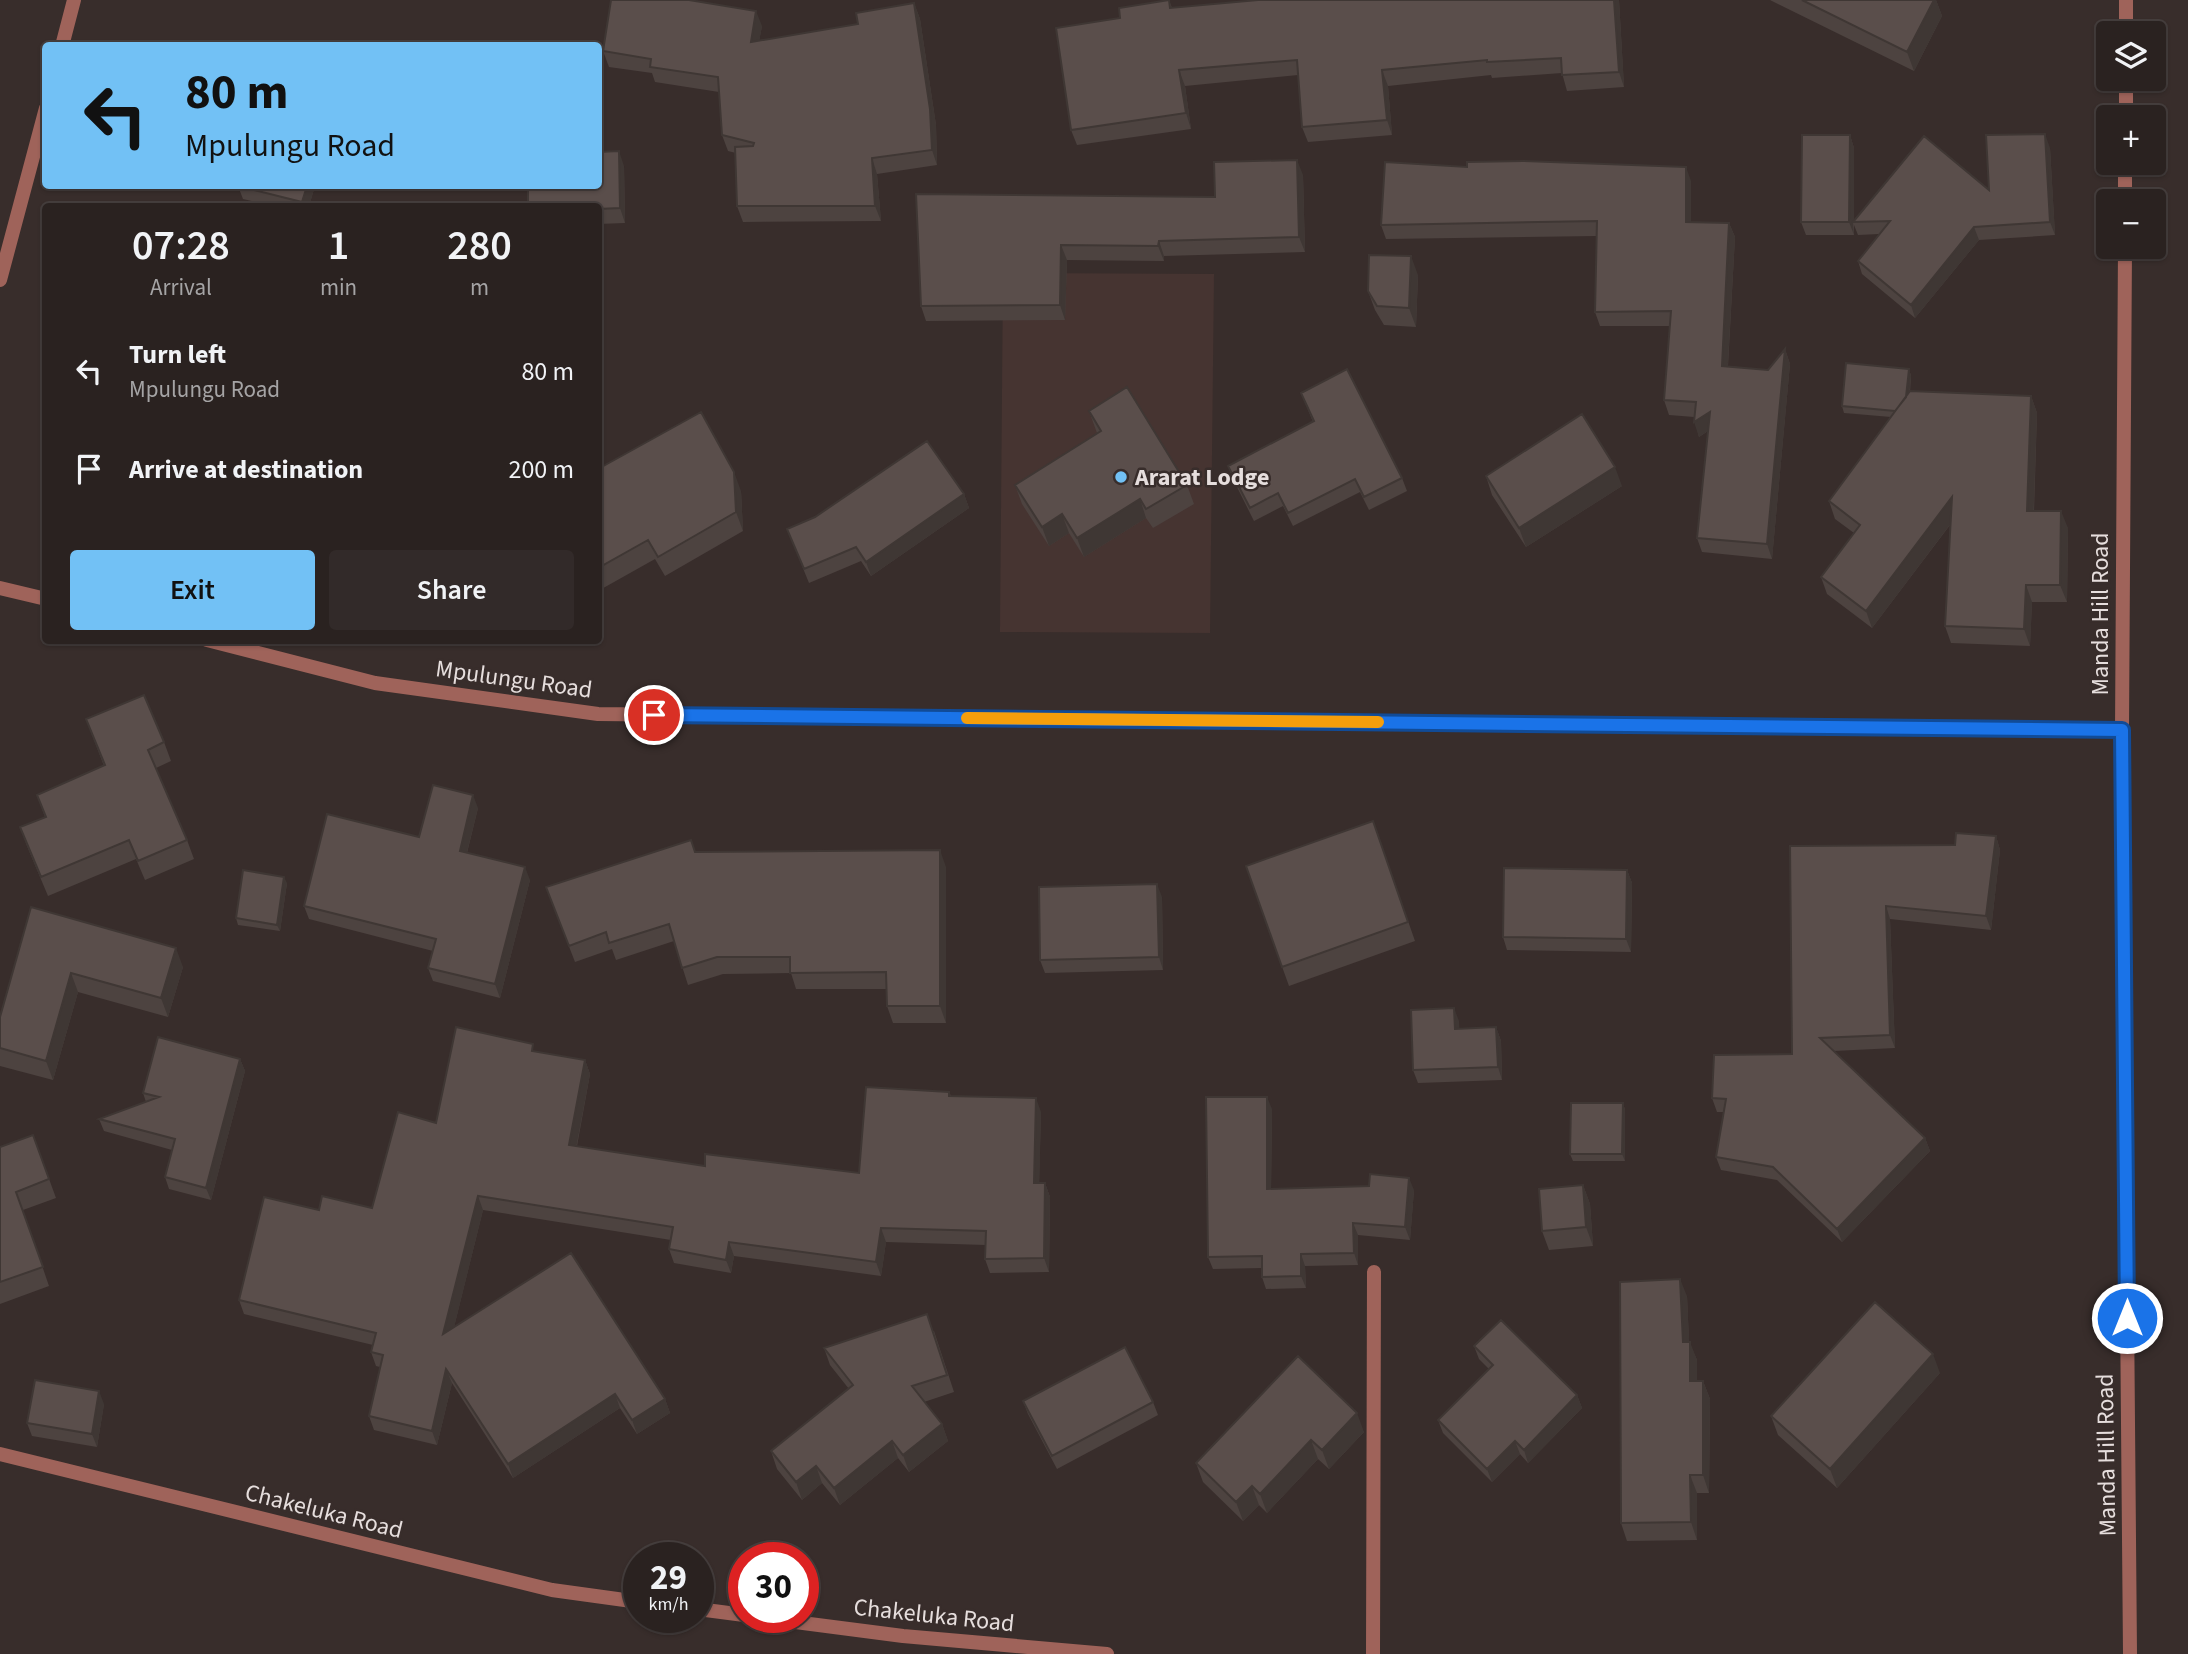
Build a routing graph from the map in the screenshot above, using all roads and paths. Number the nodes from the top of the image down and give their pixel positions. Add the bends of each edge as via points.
1 (74, 0) edge
2 (2126, 0) edge
3 (2126, 21) edge
4 (63, 42) edge
5 (42, 123) edge
6 (2125, 259) edge
7 (0, 281) edge
8 (0, 588) edge
9 (42, 598) edge
10 (223, 644) edge
11 (2122, 730) junction
12 (1374, 1272) dead end
13 (0, 1454) edge
14 (623, 1600) edge
15 (819, 1625) edge
16 (1107, 1654) edge
17 (1373, 1654) edge
18 (2130, 1654) edge

1 - 4 street
2 - 3 street
5 - 7 street
6 - 11 street, Manda Hill Road
8 - 9 street
10 - 11 street, Mpulungu Road via 375,683 598,714
11 - 18 street, Manda Hill Road
12 - 17 street
13 - 14 street, Chakeluka Road via 552,1590
15 - 16 street, Chakeluka Road

